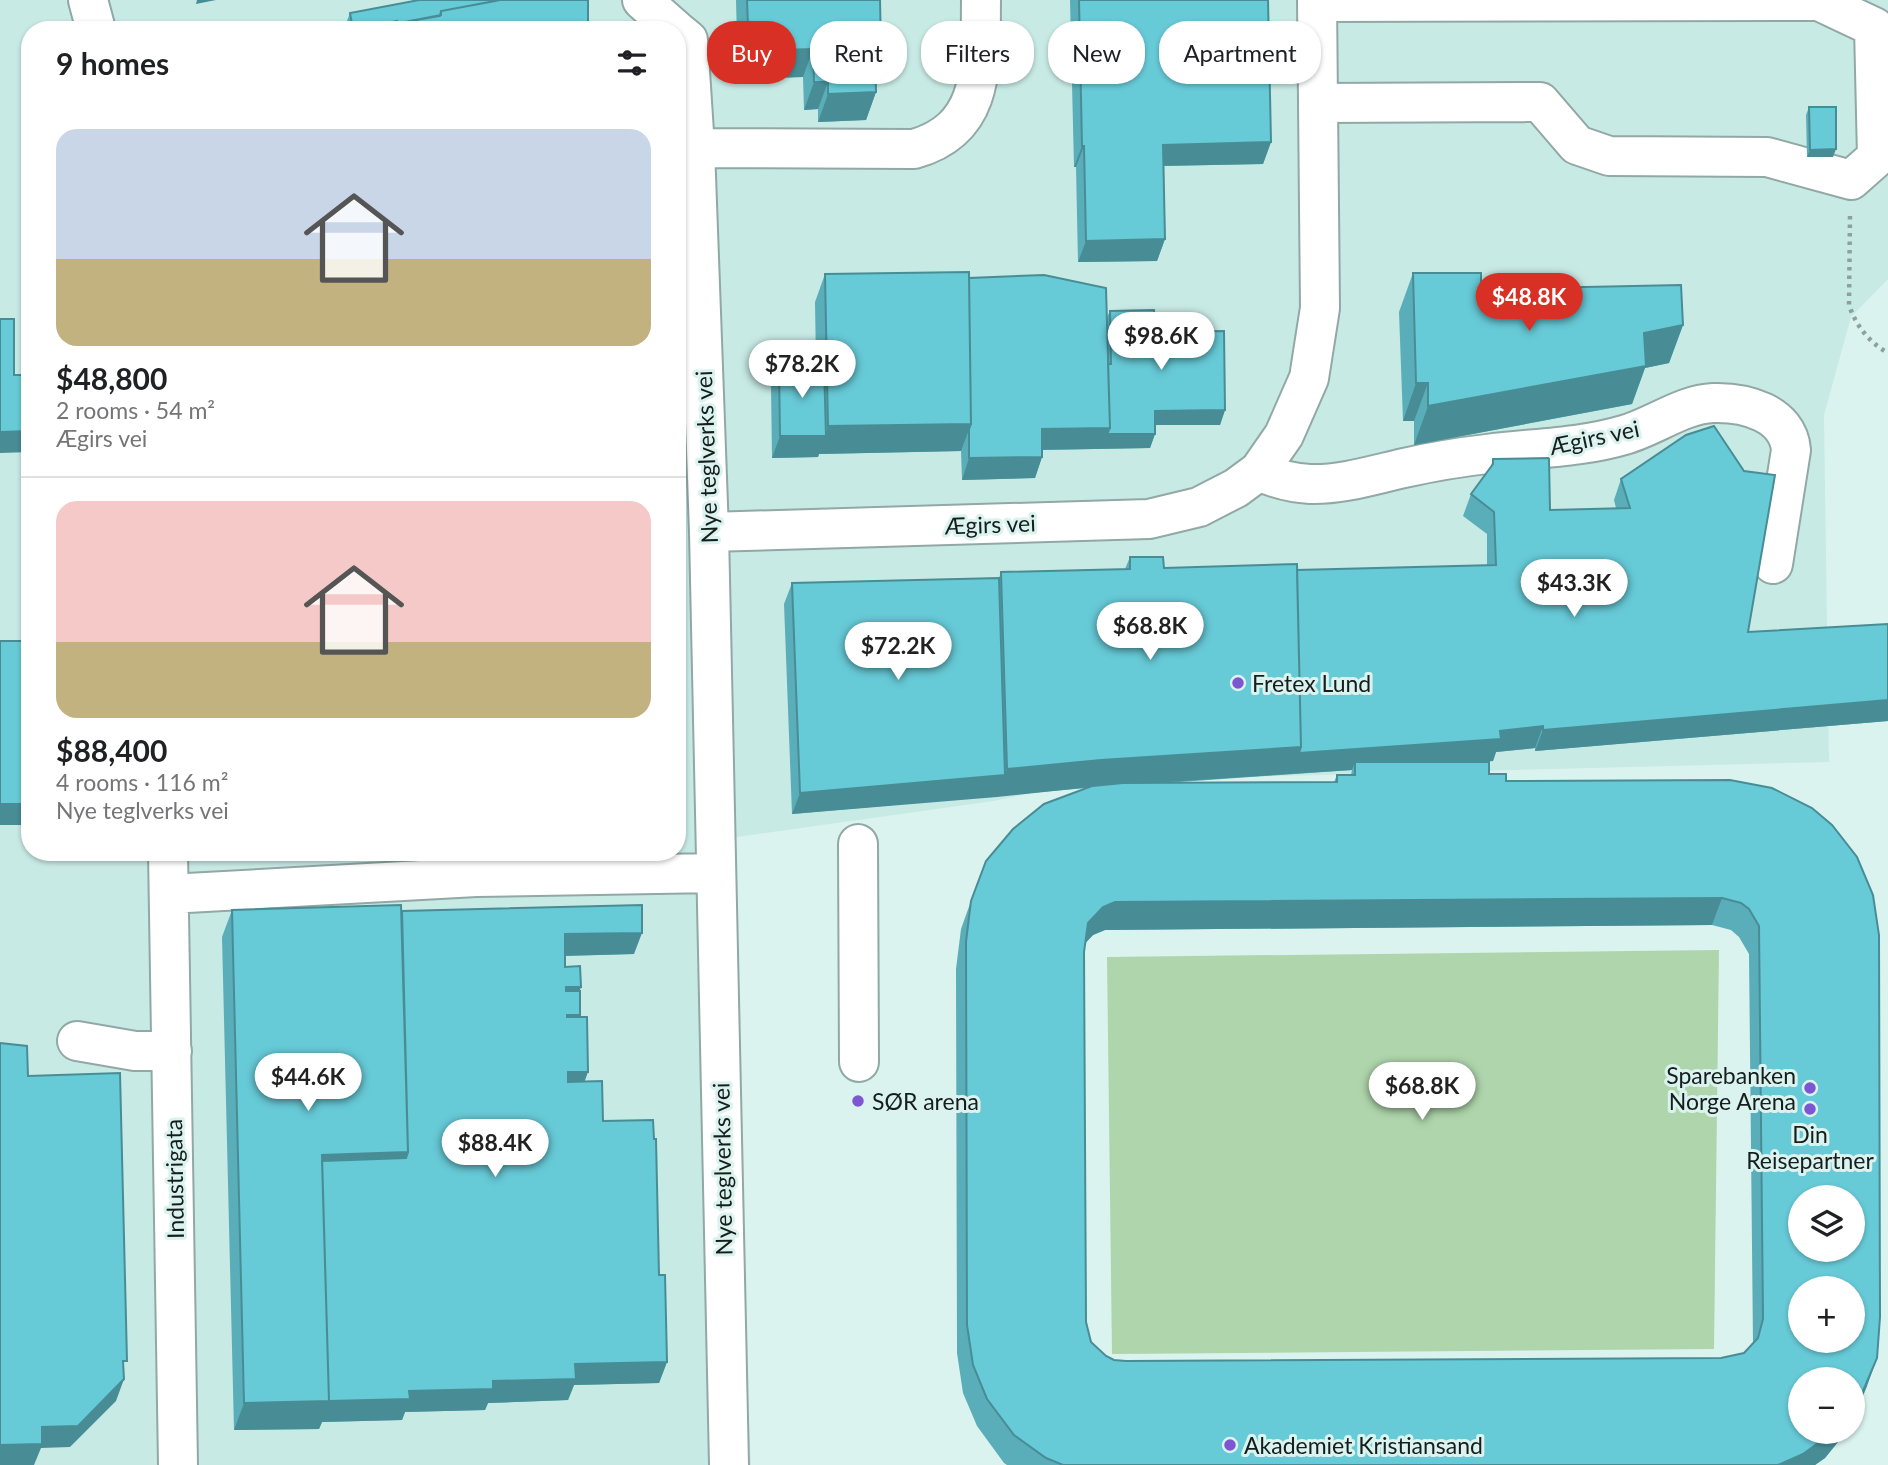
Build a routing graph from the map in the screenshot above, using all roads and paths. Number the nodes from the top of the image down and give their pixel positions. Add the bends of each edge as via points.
1 (88, 0) edge
2 (642, 0) edge
3 (981, 0) edge
4 (1317, 1) edge
5 (94, 21) edge
6 (665, 21) edge
7 (686, 80) edge
8 (1320, 103) junction
9 (695, 148) junction
10 (1851, 180) junction
11 (1888, 353) edge
12 (1259, 471) junction
13 (709, 532) junction
14 (1773, 564) dead end
15 (858, 844) dead end
16 (168, 861) edge
17 (716, 873) junction
18 (169, 894) junction
19 (77, 1041) dead end
20 (172, 1051) junction
21 (859, 1062) dead end
22 (178, 1465) edge
23 (729, 1465) edge

1 - 5 street
2 - 6 street
3 - 9 street via 975,95 959,124 940,139 915,149
4 - 8 street, Ægirs vei
4 - 10 street via 1819,1 1874,27 1877,158
7 - 9 street, Nye teglverks vei
8 - 10 street via 1540,102 1577,145 1609,156 1767,157
8 - 12 street, Ægirs vei via 1321,308 1309,378 1284,435
9 - 13 street, Nye teglverks vei
10 - 11 path via 1849,305 1864,334
12 - 13 street, Ægirs vei via 1199,507 1149,519
12 - 14 street, Ægirs vei via 1289,482 1343,482 1487,454 1557,448 1624,435 1711,402 1737,404 1768,414 1790,438
13 - 17 street, Nye teglverks vei
15 - 21 street
16 - 18 street, Industrigata
17 - 18 street via 436,879
17 - 23 street, Nye teglverks vei
18 - 20 street, Industrigata
19 - 20 street via 135,1051
20 - 22 street, Industrigata

